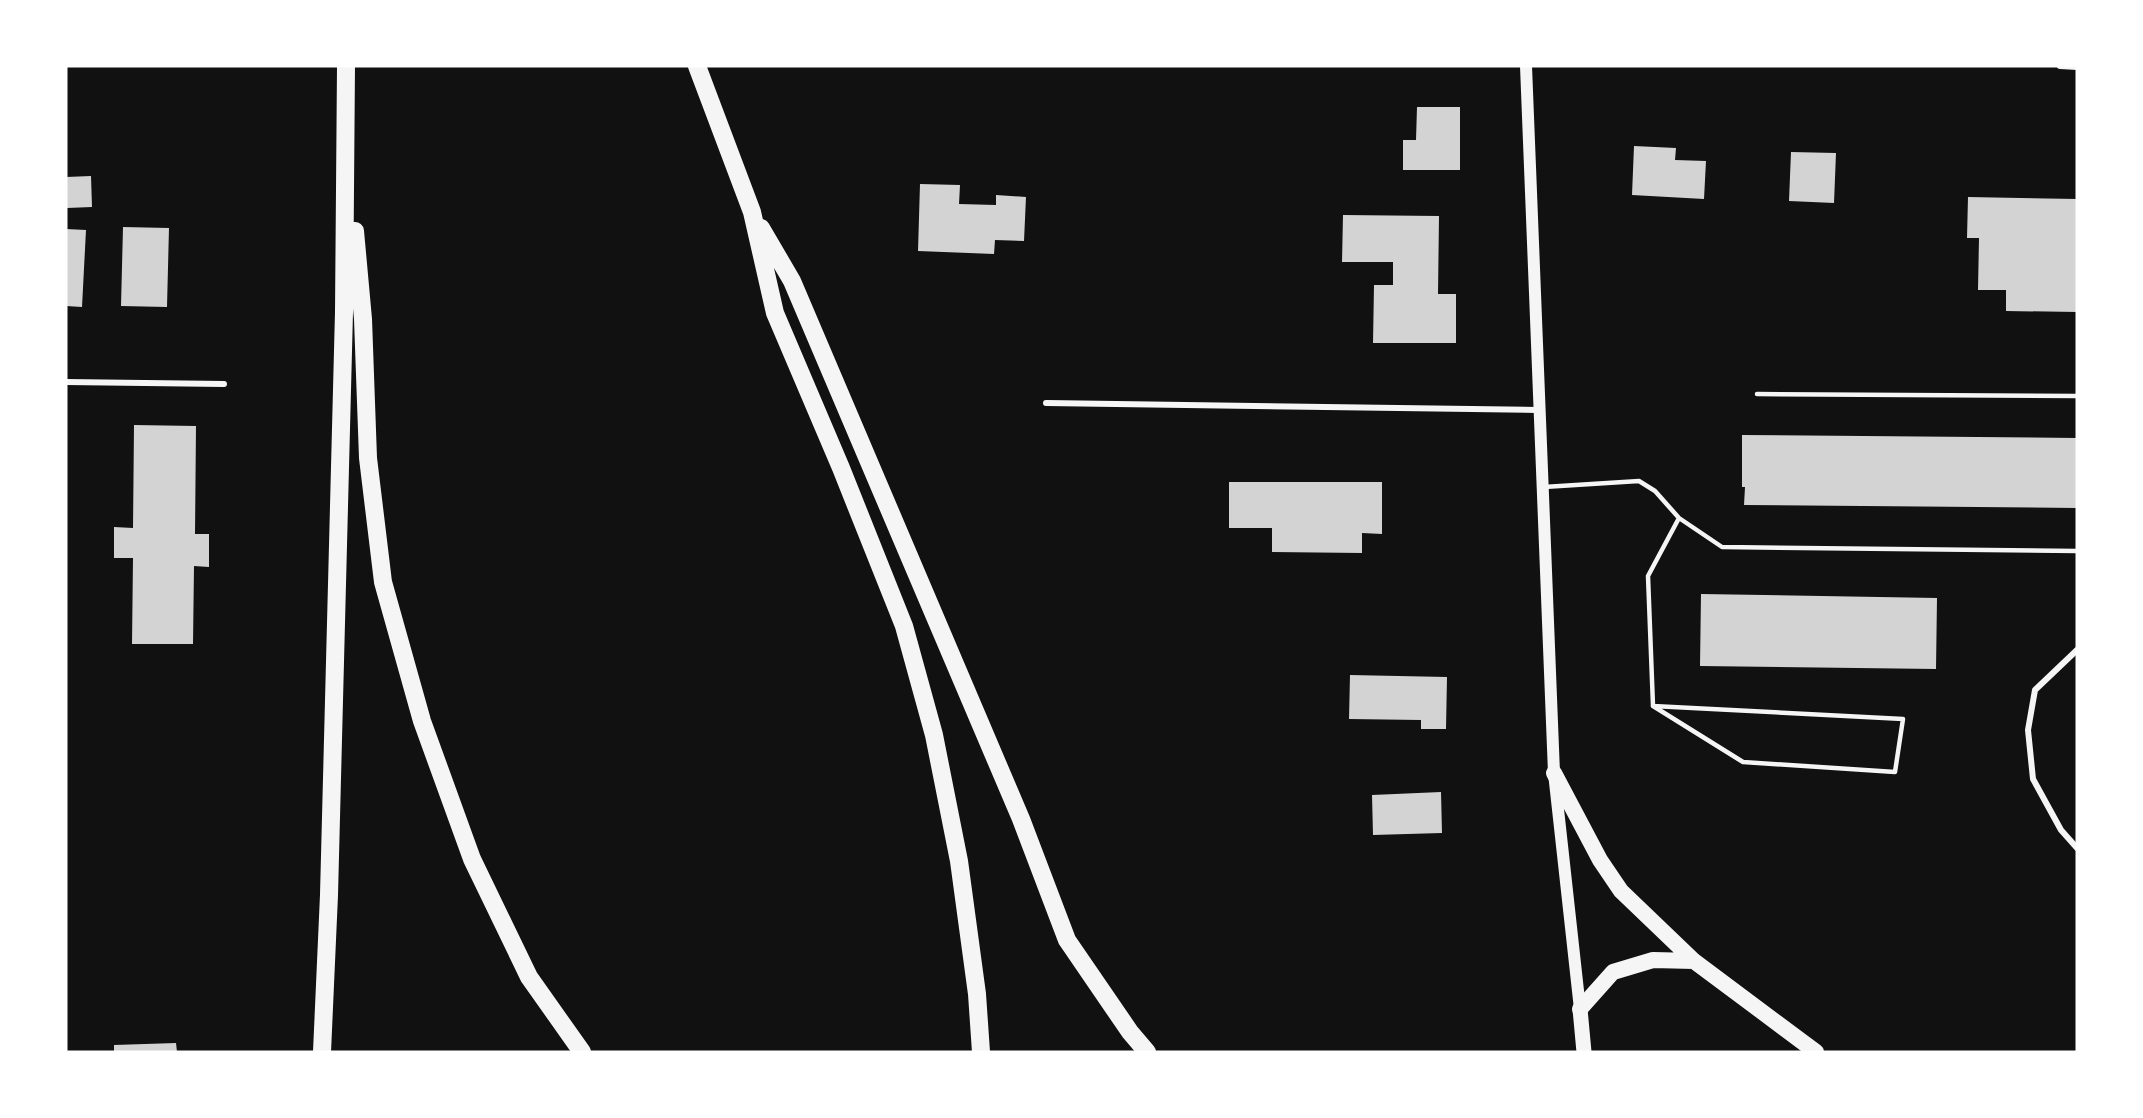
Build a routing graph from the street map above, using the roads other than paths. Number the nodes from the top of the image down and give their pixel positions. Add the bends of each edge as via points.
1 (346, 66) edge
2 (697, 66) edge
3 (1526, 66) edge
4 (2060, 66) edge
5 (2077, 67) edge
6 (346, 130) junction
7 (752, 212) junction
8 (66, 382) edge
9 (225, 384) dead end
10 (1757, 393) dead end
11 (2077, 396) edge
12 (1046, 403) dead end
13 (1538, 410) junction
14 (1542, 487) junction
15 (1679, 518) junction
16 (2077, 551) edge
17 (2077, 650) edge
18 (1653, 706) junction
19 (1554, 773) junction
20 (2077, 848) edge
21 (1694, 961) junction
22 (1580, 1009) junction
23 (322, 1052) edge
24 (582, 1052) edge
25 (981, 1052) edge
26 (1147, 1052) edge
27 (1584, 1052) edge
28 (1816, 1052) edge

1 - 6 highway
2 - 7 highway
3 - 13 main road
4 - 5 street
6 - 23 highway
6 - 24 highway via 363,319 368,458 383,582 422,721 472,859 530,977
7 - 25 highway via 775,313 907,636 933,735 958,861
7 - 26 highway via 792,281 1021,819 1067,940
8 - 9 street
10 - 11 lane
12 - 13 street
13 - 14 main road
14 - 15 lane via 1639,481 1655,491
14 - 19 main road
15 - 16 lane via 1722,547
15 - 18 lane via 1648,576
17 - 20 street via 2035,690 2028,730 2033,779 2061,830
18 - 18 lane via 1903,718 1895,772 1743,762
19 - 21 highway via 1621,891
19 - 22 main road
21 - 22 highway via 1653,960 1613,972
21 - 28 highway
22 - 27 main road

